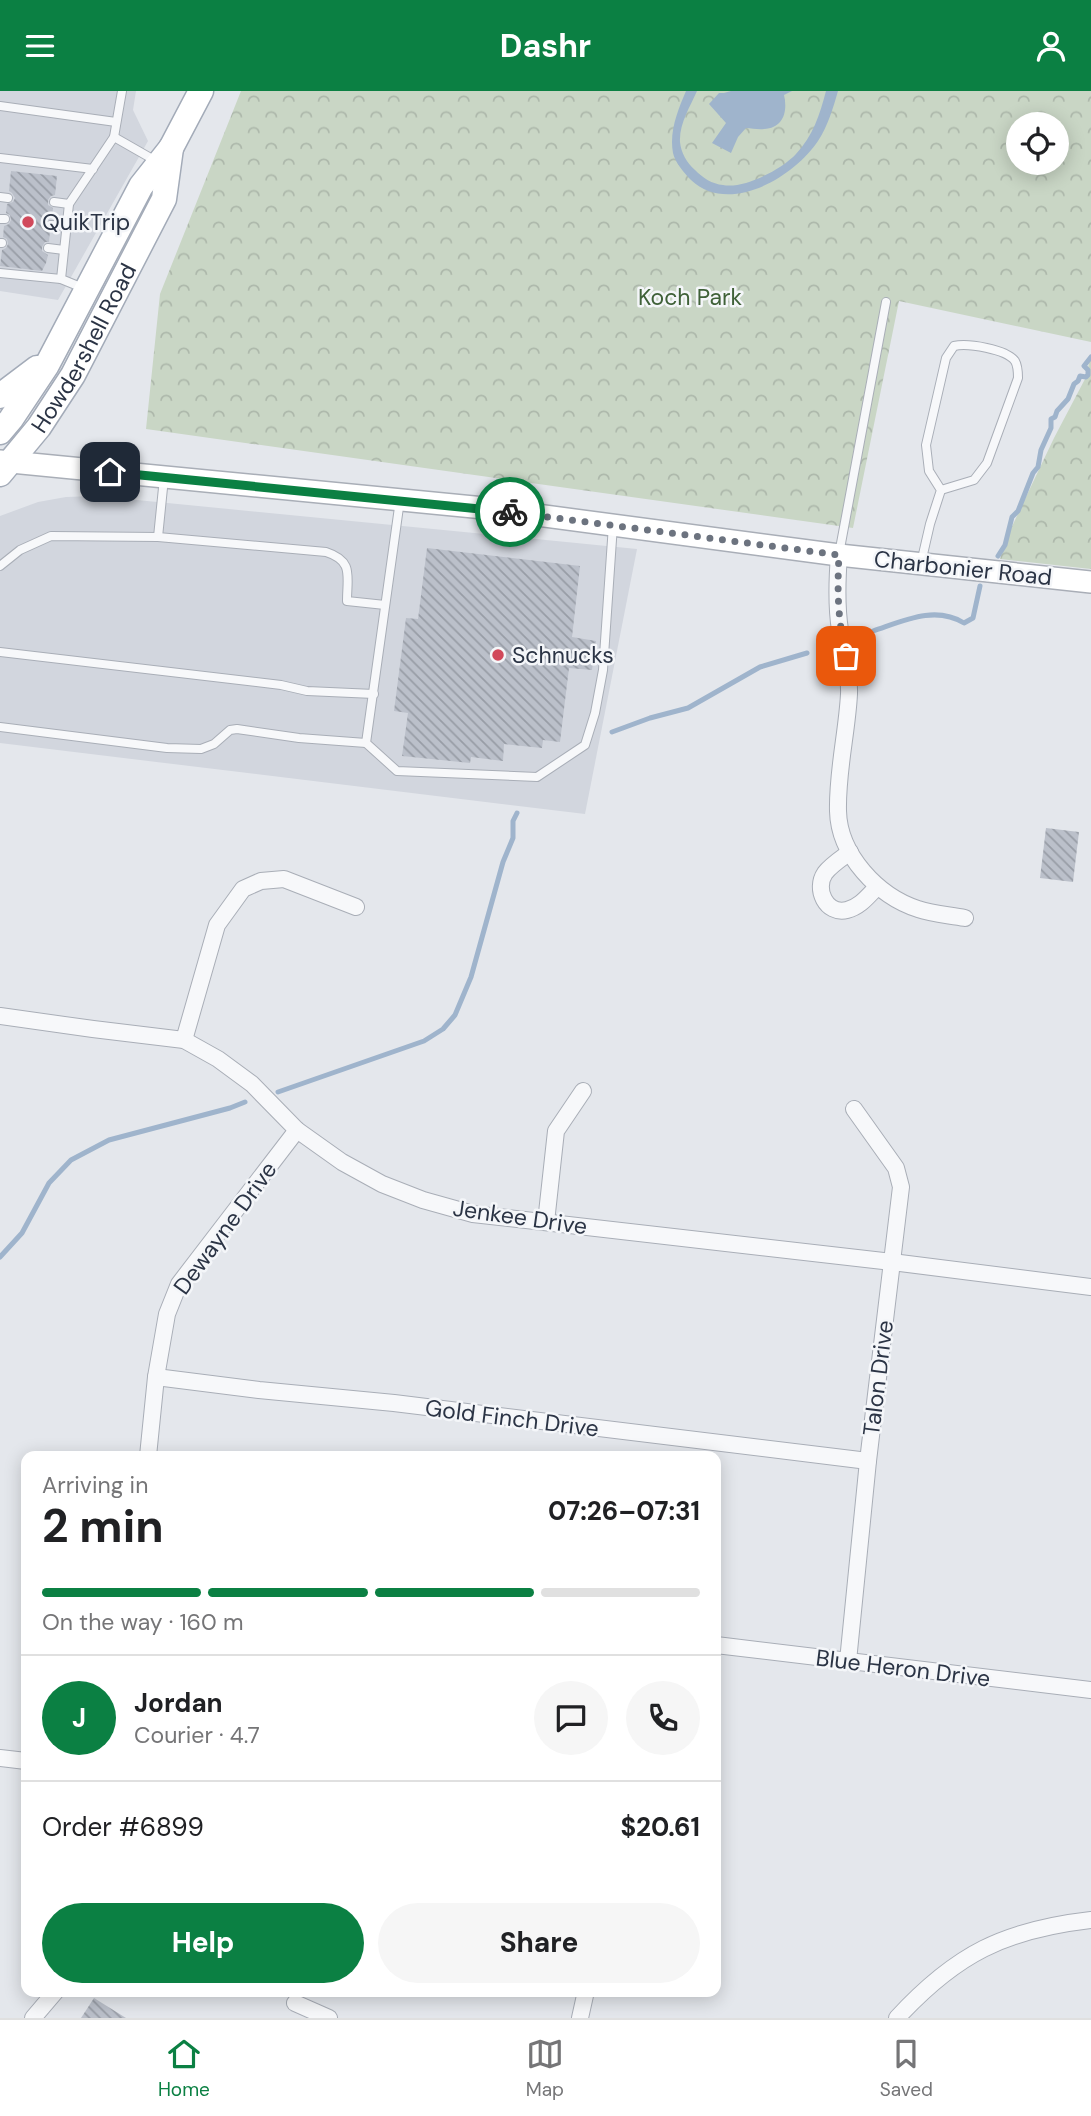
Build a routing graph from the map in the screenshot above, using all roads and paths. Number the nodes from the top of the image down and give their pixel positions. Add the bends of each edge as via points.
1 (122, 91) edge
2 (201, 91) edge
3 (0, 106) edge
4 (116, 122) junction
5 (114, 137) junction
6 (165, 155) junction
7 (0, 158) edge
8 (93, 169) junction
9 (54, 202) dead end
10 (69, 204) junction
11 (51, 225) dead end
12 (66, 226) junction
13 (48, 249) dead end
14 (64, 250) junction
15 (0, 272) edge
16 (61, 279) junction
17 (86, 289) junction
18 (886, 302) dead end
19 (53, 354) junction
20 (0, 396) edge
21 (0, 432) edge
22 (4, 465) edge
23 (164, 478) junction
24 (941, 489) junction
25 (400, 500) junction
26 (613, 526) junction
27 (158, 537) junction
28 (839, 555) junction
29 (921, 563) junction
30 (0, 566) edge
31 (1091, 582) edge
32 (385, 605) junction
33 (0, 652) edge
34 (373, 694) junction
35 (0, 727) edge
36 (366, 743) junction
37 (850, 852) junction
38 (877, 887) junction
39 (356, 907) dead end
40 (965, 918) dead end
41 (0, 1016) edge
42 (184, 1039) junction
43 (583, 1091) dead end
44 (854, 1109) dead end
45 (297, 1131) junction
46 (546, 1222) junction
47 (892, 1262) junction
48 (1091, 1287) edge
49 (156, 1377) junction
50 (149, 1451) edge
51 (868, 1461) junction
52 (721, 1647) edge
53 (848, 1661) junction
54 (1091, 1690) edge
55 (0, 1758) edge
56 (21, 1760) edge
57 (1091, 1920) edge
58 (51, 1997) edge
59 (585, 1997) edge
60 (295, 2003) dead end
61 (33, 2018) edge
62 (329, 2018) edge
63 (580, 2018) edge
64 (897, 2018) edge

1 - 4 lane
2 - 6 main road, Howdershell Road
3 - 4 lane
4 - 5 lane
5 - 6 lane
5 - 8 lane
6 - 17 main road, Howdershell Road via 141,186
6 - 22 main road, Howdershell Road via 164,199 73,375 39,427
7 - 8 lane
8 - 10 lane
9 - 10 lane
10 - 12 lane
11 - 12 lane
12 - 14 lane
13 - 14 lane
14 - 16 lane
15 - 16 lane
16 - 17 lane
17 - 19 main road, Howdershell Road
18 - 28 lane
19 - 20 main road
19 - 21 main road, Howdershell Road
22 - 23 main road, Charbonier Road
23 - 25 main road, Charbonier Road
23 - 27 lane
24 - 24 lane via 929,471 926,445 946,358 954,346 965,344 1008,354 1017,364 1018,378 987,463 974,480
24 - 29 lane
25 - 26 main road, Charbonier Road
25 - 32 lane
26 - 28 main road, Charbonier Road
26 - 36 lane via 603,670 585,745 537,777 397,771
27 - 30 lane via 51,536 20,550
27 - 32 lane via 341,556 347,566 347,601
28 - 29 main road, Charbonier Road
28 - 37 street via 836,587 849,692 838,814
29 - 31 main road, Charbonier Road
32 - 34 lane
33 - 34 lane via 307,691
34 - 36 lane
35 - 36 lane via 167,748 201,749 237,729
37 - 38 street
37 - 38 street via 819,884 829,907 850,910
38 - 40 street via 920,910
39 - 42 street via 284,879 261,881 243,889 217,925
41 - 42 street, Jenkee Drive
42 - 45 street, Jenkee Drive via 252,1084
43 - 46 street via 556,1131
44 - 47 street, Talon Drive via 897,1168 901,1187
45 - 46 street, Jenkee Drive via 382,1184 423,1199 473,1214
45 - 49 street, Dewayne Drive via 179,1284 167,1314
46 - 47 street, Jenkee Drive
47 - 48 street, Jenkee Drive
47 - 51 street, Talon Drive
49 - 50 street, Dewayne Drive
49 - 51 street, Gold Finch Drive
51 - 53 street, Talon Drive
52 - 53 street, Blue Heron Drive
53 - 54 street, Blue Heron Drive
55 - 56 street
57 - 64 street via 1058,1924 992,1944 956,1964
58 - 61 street
59 - 63 street
60 - 62 street

